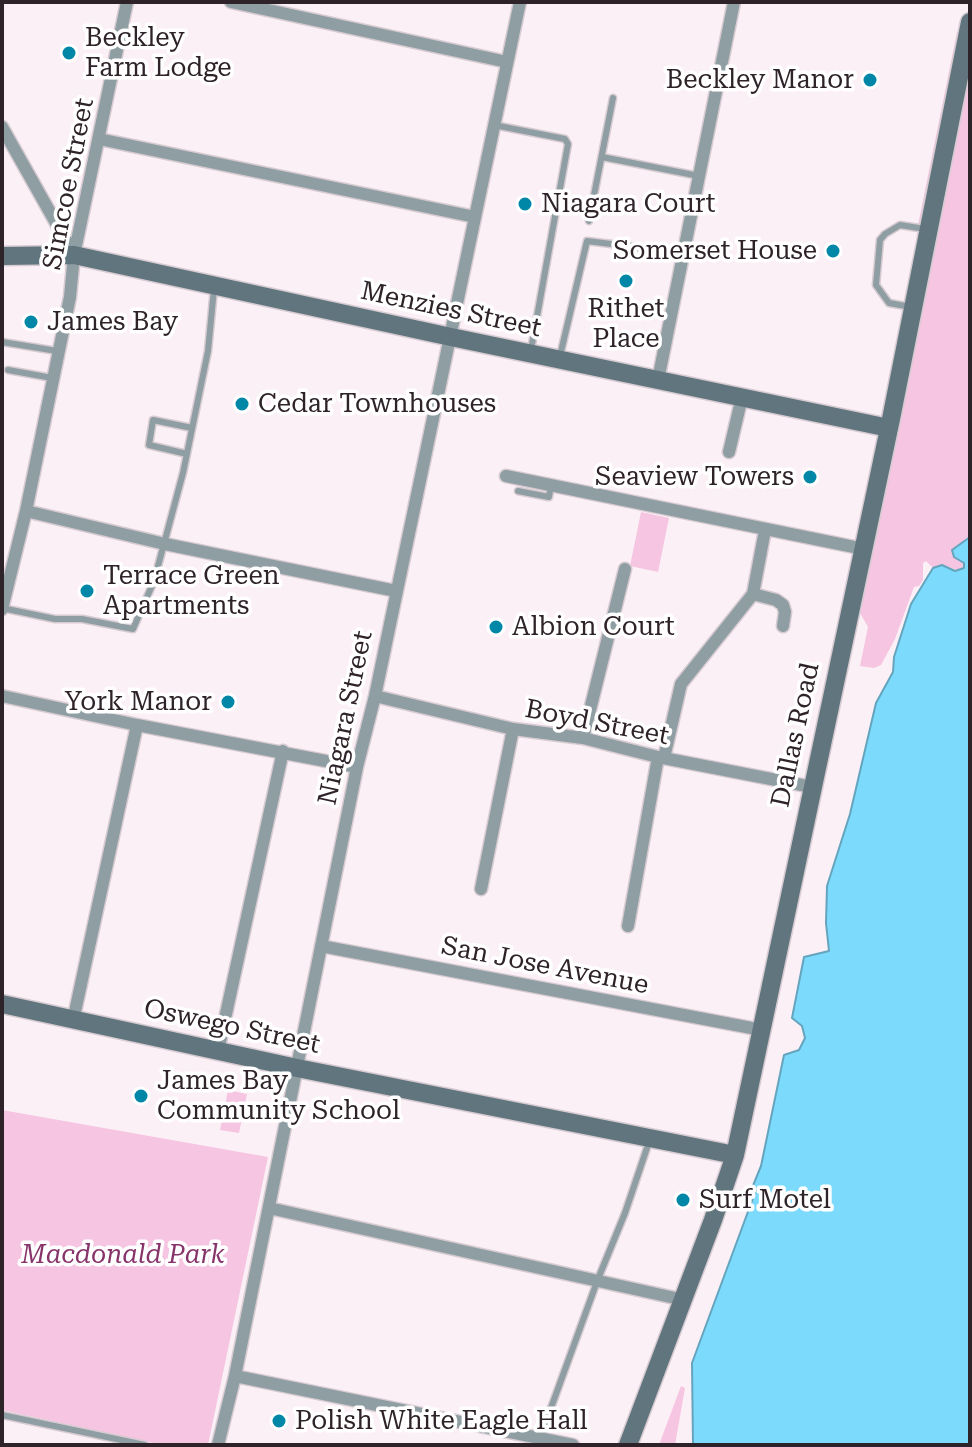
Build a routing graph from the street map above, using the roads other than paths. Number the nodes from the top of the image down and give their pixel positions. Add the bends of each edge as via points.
1 (127, 2) edge
2 (231, 2) edge
3 (520, 2) edge
4 (734, 2) edge
5 (970, 22) edge
6 (507, 62) junction
7 (613, 98) dead end
8 (494, 125) junction
9 (2, 127) edge
10 (99, 139) junction
11 (602, 157) junction
12 (699, 176) junction
13 (475, 217) junction
14 (589, 221) dead end
15 (929, 230) junction
16 (684, 253) junction
17 (74, 255) junction
18 (2, 256) edge
19 (215, 285) junction
20 (913, 307) junction
21 (451, 337) junction
22 (2, 342) edge
23 (57, 351) junction
24 (530, 353) junction
25 (559, 359) junction
26 (8, 370) dead end
27 (52, 378) junction
28 (658, 380) junction
29 (742, 397) junction
30 (192, 428) junction
31 (889, 428) junction
32 (729, 452) dead end
33 (187, 454) junction
34 (506, 476) dead end
35 (551, 485) junction
36 (518, 491) dead end
37 (26, 511) junction
38 (765, 530) junction
39 (165, 544) junction
40 (864, 549) junction
41 (625, 569) dead end
42 (396, 591) junction
43 (753, 594) junction
44 (2, 608) edge
45 (783, 626) dead end
46 (2, 696) edge
47 (375, 696) junction
48 (137, 725) junction
49 (513, 729) junction
50 (583, 738) junction
51 (283, 751) junction
52 (661, 757) junction
53 (357, 767) junction
54 (812, 787) junction
55 (481, 889) dead end
56 (628, 926) dead end
57 (321, 946) junction
58 (2, 1004) edge
59 (73, 1021) junction
60 (762, 1030) junction
61 (218, 1051) junction
62 (297, 1068) junction
63 (650, 1139) junction
64 (735, 1155) junction
65 (269, 1208) junction
66 (598, 1279) junction
67 (684, 1300) junction
68 (235, 1376) junction
69 (2, 1415) edge
70 (540, 1438) junction
71 (145, 1445) edge
72 (218, 1445) edge
73 (573, 1445) edge
74 (628, 1445) edge

1 - 10 street, Simcoe Street
2 - 6 street
3 - 6 street, Niagara Street
4 - 12 street
5 - 15 street, Dallas Road
6 - 8 street, Niagara Street
7 - 11 lane
8 - 13 street, Niagara Street
8 - 24 lane via 565,139 568,144
9 - 17 street
10 - 13 street
10 - 17 street, Simcoe Street
11 - 12 lane
11 - 14 lane
12 - 16 street
13 - 21 street, Niagara Street
15 - 20 street, Dallas Road
15 - 20 lane via 900,225 880,240 876,285 889,303
16 - 25 lane via 587,241
16 - 28 street
17 - 18 street, Menzies Street
17 - 19 street, Menzies Street
17 - 23 street, Simcoe Street
19 - 21 street, Menzies Street
19 - 30 lane
20 - 31 street, Dallas Road
21 - 24 street, Menzies Street
21 - 42 street, Niagara Street
22 - 23 lane
23 - 27 street, Simcoe Street
24 - 25 street, Menzies Street
25 - 28 street, Menzies Street
26 - 27 lane
27 - 37 street, Simcoe Street
28 - 29 street, Menzies Street
29 - 31 street, Menzies Street
29 - 32 street
30 - 33 lane
30 - 33 lane via 153,420 149,445
31 - 40 street, Dallas Road
33 - 39 lane
34 - 35 street
35 - 36 lane via 549,497
35 - 38 street
37 - 39 street
37 - 44 street, Simcoe Street
38 - 40 street
38 - 43 street
39 - 42 street
39 - 44 lane via 133,629
40 - 54 street, Dallas Road
41 - 50 street
42 - 47 street, Niagara Street
43 - 45 street via 783,605
43 - 52 street via 681,684
46 - 48 street
47 - 49 street, Boyd Street
47 - 53 street, Niagara Street
48 - 51 street
48 - 59 street
49 - 50 street, Boyd Street
49 - 55 street
50 - 52 street, Boyd Street
51 - 53 street
51 - 61 street
52 - 54 street, Boyd Street
52 - 56 street
53 - 57 street, Niagara Street
54 - 60 street, Dallas Road
57 - 60 street, San Jose Avenue
57 - 62 street, Niagara Street
58 - 59 street, Oswego Street
59 - 61 street, Oswego Street
60 - 64 street, Dallas Road
61 - 62 street, Oswego Street
62 - 63 street, Oswego Street
62 - 65 street, Niagara Street
63 - 64 street, Oswego Street
63 - 66 lane
64 - 67 street, Dallas Road
65 - 66 street
65 - 68 street, Niagara Street
66 - 67 street
66 - 70 lane
67 - 74 street, Dallas Road
68 - 70 street
68 - 72 street, Niagara Street
69 - 71 lane
70 - 73 street

